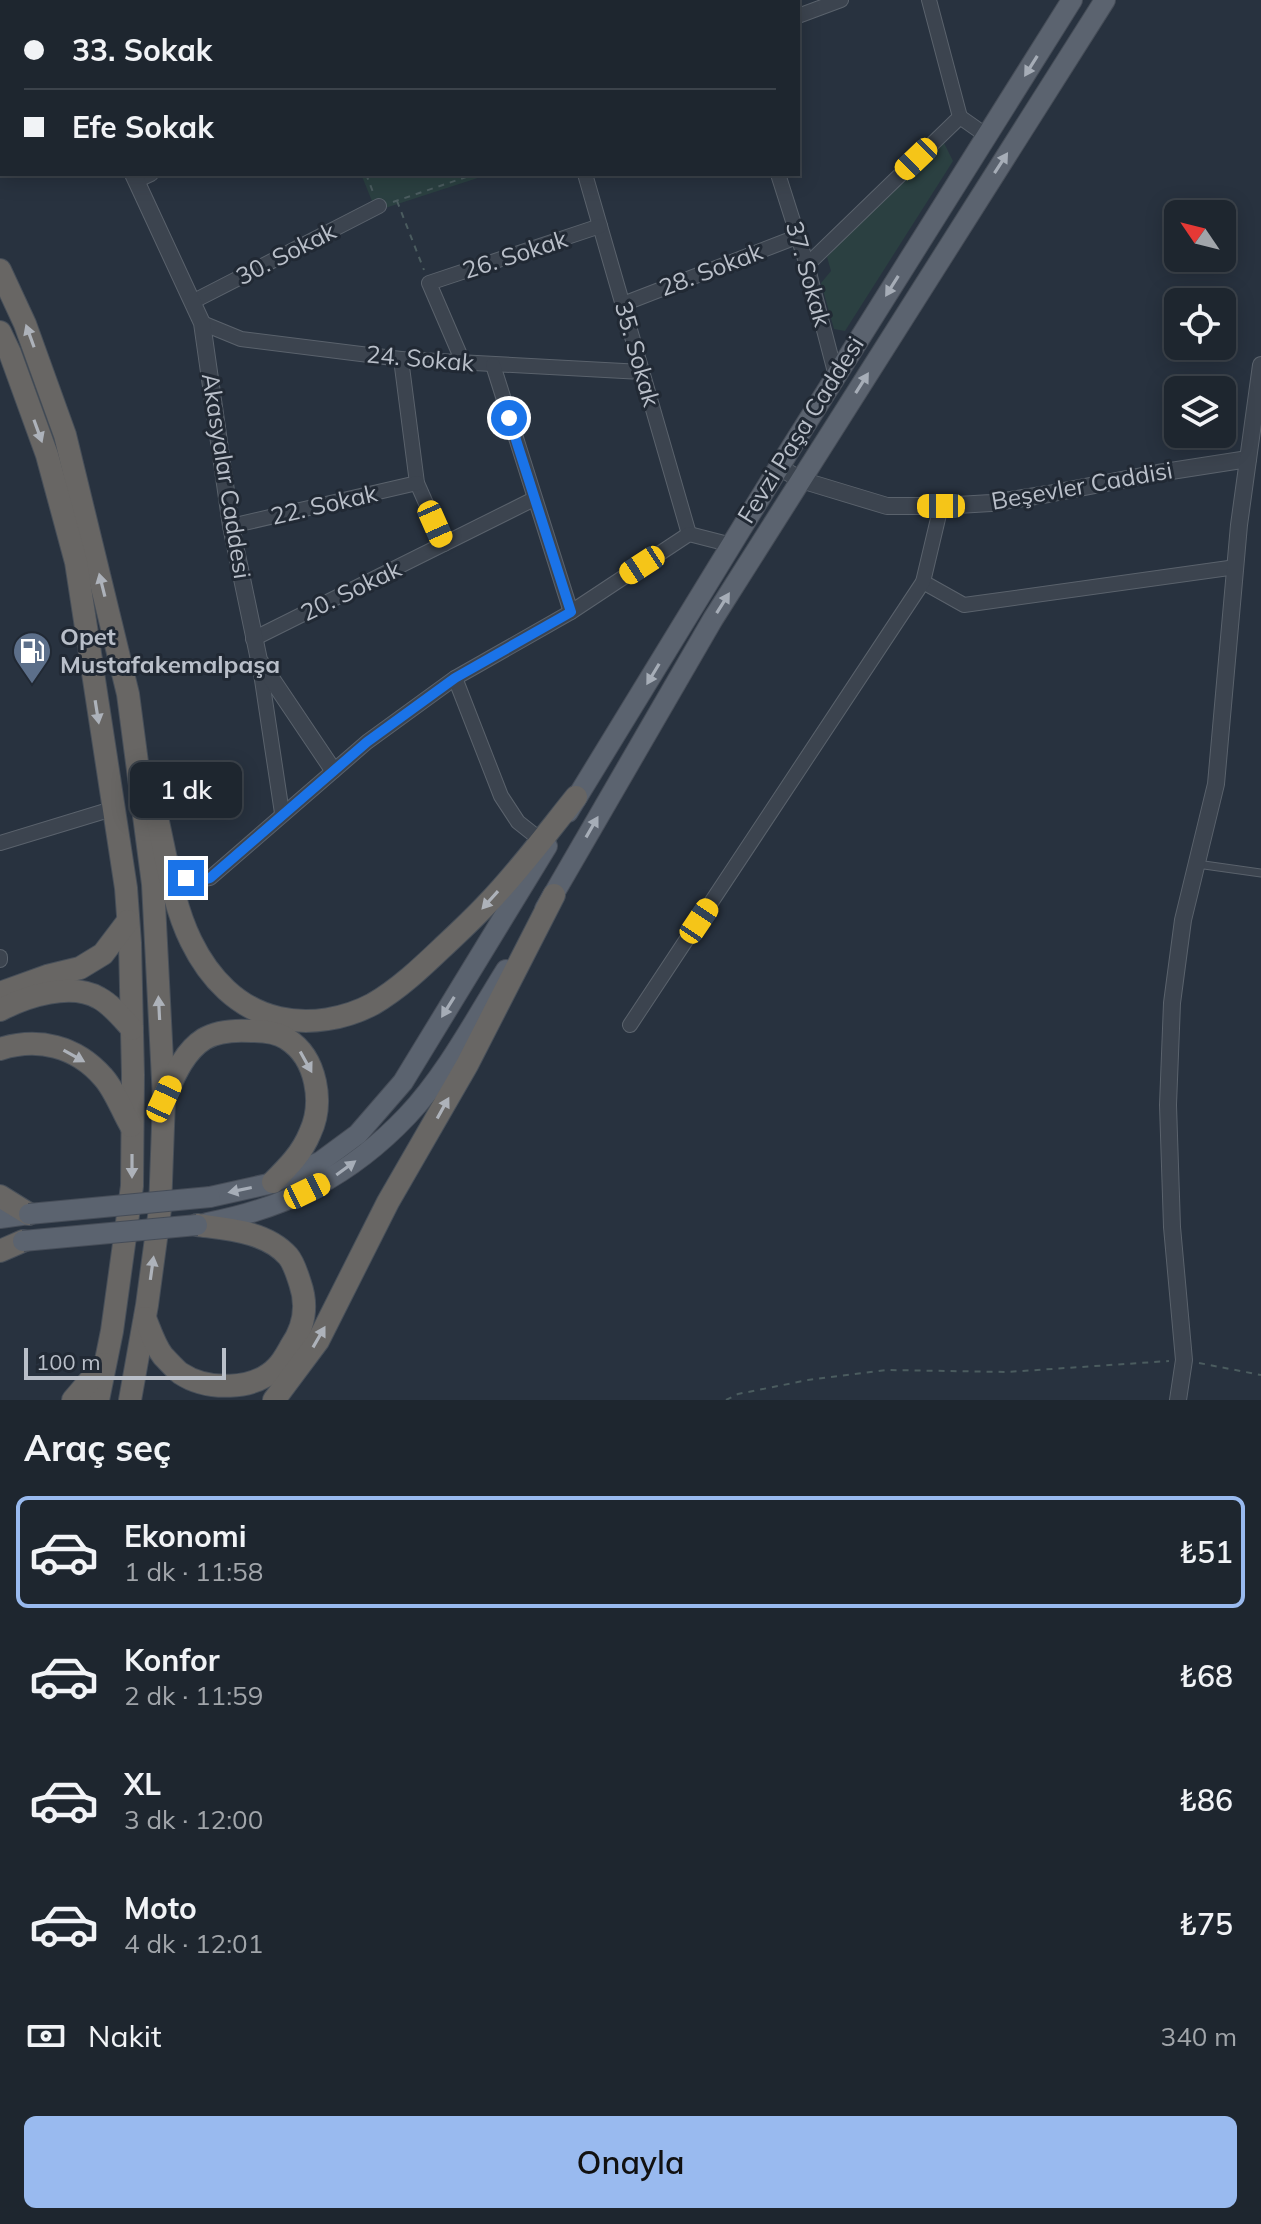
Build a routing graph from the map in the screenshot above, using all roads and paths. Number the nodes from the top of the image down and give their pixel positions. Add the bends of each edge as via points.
1 (841, 0) edge
2 (929, 0) edge
3 (1072, 0) edge
4 (1105, 0) edge
5 (800, 15) edge
6 (960, 117) junction
7 (987, 136) junction
8 (140, 176) edge
9 (367, 176) edge
10 (469, 176) edge
11 (586, 176) edge
12 (779, 176) edge
13 (397, 200) junction
14 (379, 206) junction
15 (600, 226) junction
16 (799, 236) junction
17 (807, 265) junction
18 (0, 270) edge
19 (429, 283) junction
20 (192, 302) junction
21 (623, 304) junction
22 (202, 323) junction
23 (0, 332) edge
24 (401, 359) junction
25 (463, 362) junction
26 (493, 365) junction
27 (1261, 365) edge
28 (642, 372) junction
29 (836, 376) junction
30 (1254, 450) edge
31 (779, 467) junction
32 (801, 480) junction
33 (417, 483) junction
34 (534, 499) junction
35 (941, 506) junction
36 (231, 526) junction
37 (689, 534) junction
38 (444, 544) junction
39 (732, 545) junction
40 (1236, 567) junction
41 (923, 582) junction
42 (571, 612) junction
43 (253, 639) junction
44 (259, 660) junction
45 (455, 678) junction
46 (128, 694) junction
47 (333, 770) junction
48 (576, 797) joint
49 (112, 809) junction
50 (282, 813) junction
51 (0, 843) edge
52 (544, 843) junction
53 (166, 855) junction
54 (1197, 864) junction
55 (1261, 873) edge
56 (554, 895) junction
57 (128, 921) junction
58 (0, 993) edge
59 (0, 1010) edge
60 (630, 1025) dead end
61 (132, 1029) junction
62 (0, 1049) edge
63 (164, 1099) junction
64 (132, 1128) junction
65 (273, 1182) junction
66 (0, 1196) edge
67 (29, 1214) junction
68 (0, 1218) edge
69 (197, 1225) junction
70 (0, 1240) edge
71 (23, 1241) junction
72 (0, 1251) edge
73 (145, 1317) junction
74 (1184, 1360) junction
75 (105, 1363) junction
76 (1261, 1375) edge
77 (73, 1400) edge
78 (98, 1400) edge
79 (130, 1400) edge
80 (274, 1400) edge
81 (726, 1400) edge
82 (1178, 1400) edge

1 - 5 street
2 - 6 street
3 -> 7 main road, Fevzi Paşa Caddesi
32 -> 4 main road, Fevzi Paşa Caddesi
6 - 7 street
6 - 17 street
7 -> 29 main road, Fevzi Paşa Caddesi
8 - 20 street, Akasyalar Caddesi
9 - 14 path
10 - 13 path
11 - 15 street, 35. Sokak
12 - 16 street, 37. Sokak
13 - 14 path
13 - 19 path
14 - 20 street, 30. Sokak
15 - 19 street, 26. Sokak
15 - 21 street, 35. Sokak
16 - 17 street, 37. Sokak
16 - 21 street, 28. Sokak
17 - 29 street, 37. Sokak
46 -> 18 highway via 65,435
19 - 25 street
20 - 22 street, Akasyalar Caddesi
21 - 28 street, 35. Sokak
22 - 24 street, 24. Sokak via 241,339
22 - 36 street, Akasyalar Caddesi
23 -> 49 highway via 47,455 76,562
24 - 25 street, 24. Sokak
24 - 33 street
25 - 26 street, 24. Sokak
26 - 28 street, 24. Sokak
26 - 34 street
27 - 30 street
28 - 37 street, 35. Sokak
29 - 31 main road, Fevzi Paşa Caddesi
30 - 35 street, Beşevler Caddisi via 1033,497
30 - 40 street
31 - 32 street, Beşevler Caddisi
31 - 39 main road, Fevzi Paşa Caddesi
32 - 35 street, Beşevler Caddisi via 887,506
56 -> 32 main road, Fevzi Paşa Caddesi via 713,619
33 - 36 street, 22. Sokak
33 - 38 street
34 - 38 street, 20. Sokak
34 - 42 street
35 - 41 street
36 - 43 street, Akasyalar Caddesi
37 - 39 street
37 - 42 street
38 - 43 street, 20. Sokak
39 -> 48 main road, Fevzi Paşa Caddesi
40 - 41 street via 964,605
40 - 54 street via 1216,784
41 - 60 street
42 - 45 street
43 - 44 street, Akasyalar Caddesi
44 - 47 street, Akasyalar Caddesi
44 - 50 street
45 - 47 street
45 - 52 street via 501,796 518,822
46 - 53 highway
63 -> 46 highway via 153,884
47 - 50 street
48 - 52 highway
49 - 51 street
49 - 57 highway
50 - 53 street via 210,878 186,878
52 -> 53 highway via 413,976 372,1004 341,1016 296,1022 250,1008 225,991 191,942
52 -> 65 main road via 403,1082 358,1134 320,1162
54 - 55 lane
54 - 74 street via 1172,1003 1168,1105
69 -> 56 main road, Fevzi Paşa Caddesi via 285,1202 373,1149 441,1072
80 -> 56 highway via 318,1341
57 - 58 highway via 103,954 80,968
57 - 61 highway
59 - 61 highway via 47,994 80,990 100,998
61 - 64 highway
62 -> 64 highway via 29,1042 57,1046 84,1060 104,1078
63 -> 65 highway via 189,1052 206,1038 249,1031 289,1039 306,1057 318,1103 299,1155
73 -> 63 highway via 160,1209
64 -> 75 highway via 132,1186
65 -> 67 main road, bridge via 210,1197
66 - 67 highway
67 - 68 main road
69 - 71 main road, Fevzi Paşa Caddesi, bridge
69 - 73 highway via 263,1239 287,1254 305,1308 299,1335 277,1368 258,1379 208,1385 180,1373 161,1354
70 - 71 main road, Fevzi Paşa Caddesi
71 - 72 highway
73 - 79 highway
74 - 76 path
74 - 81 path via 1007,1372 887,1370 808,1380
74 - 82 street
75 - 77 highway
75 - 78 highway

